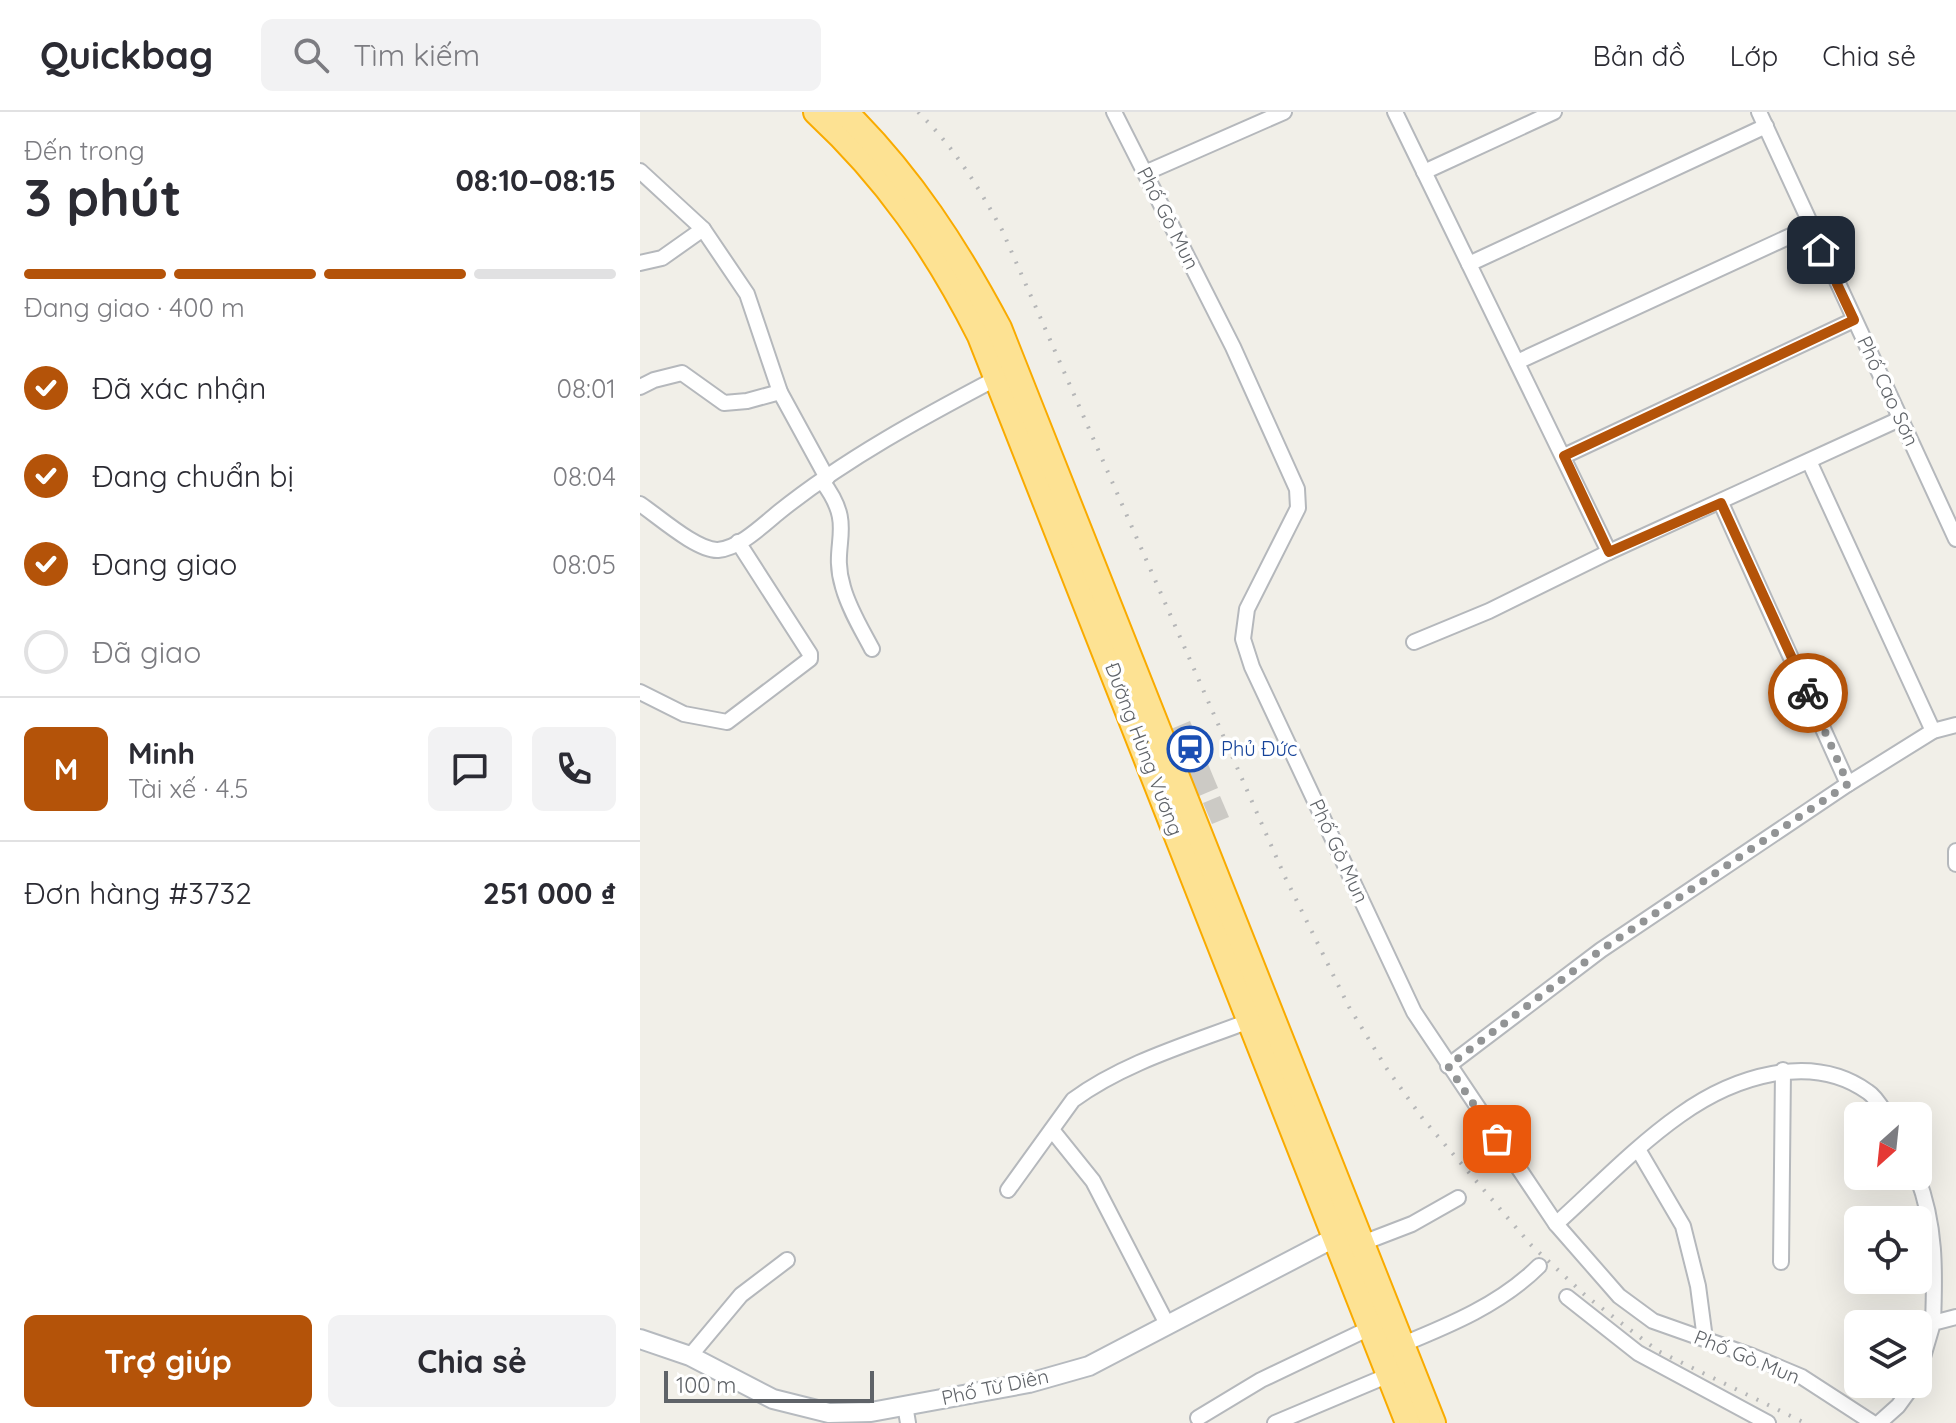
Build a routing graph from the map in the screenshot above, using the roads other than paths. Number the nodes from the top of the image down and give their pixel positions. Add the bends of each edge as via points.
1 (816, 112) edge
2 (845, 112) edge
3 (1114, 112) edge
4 (1284, 112) edge
5 (1395, 112) edge
6 (1554, 112) edge
7 (1763, 119) edge
8 (640, 171) edge
9 (1424, 172) junction
10 (1145, 173) junction
11 (1810, 227) junction
12 (703, 229) junction
13 (640, 263) edge
14 (1469, 264) junction
15 (1854, 320) junction
16 (1517, 362) junction
17 (997, 378) junction
18 (640, 387) edge
19 (780, 392) junction
20 (1902, 418) junction
21 (1564, 456) junction
22 (1809, 461) junction
23 (825, 480) junction
24 (1721, 503) junction
25 (640, 504) edge
26 (1956, 539) edge
27 (738, 542) junction
28 (1609, 552) junction
29 (1414, 642) dead end
30 (872, 649) dead end
31 (640, 692) edge
32 (1956, 725) edge
33 (1933, 731) junction
34 (1848, 784) junction
35 (1956, 851) edge
36 (1956, 864) edge
37 (1249, 1021) junction
38 (1448, 1066) junction
39 (1783, 1070) junction
40 (1877, 1102) edge
41 (1052, 1130) junction
42 (1639, 1151) junction
43 (1008, 1190) dead end
44 (1923, 1190) edge
45 (1458, 1198) dead end
46 (1556, 1224) junction
47 (1334, 1238) junction
48 (1360, 1244) junction
49 (787, 1260) dead end
50 (1781, 1262) dead end
51 (1539, 1266) dead end
52 (1567, 1297) dead end
53 (1956, 1317) edge
54 (1933, 1323) junction
55 (1167, 1324) junction
56 (1932, 1326) edge
57 (1370, 1328) junction
58 (640, 1339) edge
59 (1705, 1339) junction
60 (1401, 1345) junction
61 (690, 1356) junction
62 (1389, 1375) junction
63 (1904, 1398) edge
64 (906, 1414) edge
65 (1198, 1418) dead end
66 (1275, 1423) edge
67 (1408, 1423) edge
68 (1433, 1423) edge
69 (1768, 1423) edge
70 (1876, 1423) edge

1 - 17 highway, Đường Hùng Vương via 886,184 947,271
2 - 48 highway, Đường Hùng Vương via 917,193 963,259 999,328
3 - 10 street, Phố Gò Mun
4 - 10 street
5 - 9 street
6 - 9 street
7 - 11 street, Phố Cao Sơn
7 - 14 street
8 - 12 street
9 - 14 street
10 - 38 street, Phố Gò Mun via 1297,489 1298,508 1247,609 1243,639 1252,667 1414,1012
11 - 15 street, Phố Cao Sơn
11 - 16 street
12 - 13 street via 662,258
12 - 19 street via 747,294
14 - 16 street
15 - 20 street, Phố Cao Sơn
15 - 21 street
16 - 21 street
17 - 23 street
17 - 37 highway, Đường Hùng Vương
18 - 19 street via 682,373 724,403
19 - 23 street
20 - 22 street
20 - 26 street, Phố Cao Sơn
21 - 28 street
22 - 24 street
22 - 33 street
23 - 27 street
23 - 30 street via 842,516 843,587
24 - 28 street
24 - 34 street
25 - 27 street via 703,547 719,550
27 - 31 street via 810,659 727,722 684,714
28 - 29 street
32 - 33 street
33 - 34 street
34 - 38 street via 1601,950
35 - 36 street
37 - 41 street via 1100,1082 1073,1100
37 - 47 highway, Đường Hùng Vương
38 - 46 street, Phố Gò Mun
39 - 40 street via 1831,1073 1871,1093
39 - 42 street via 1714,1095 1680,1114
39 - 50 street
41 - 43 street
41 - 55 street via 1093,1181
42 - 46 street
42 - 59 street via 1683,1226
44 - 54 street via 1934,1246
45 - 48 street
46 - 59 street, Phố Gò Mun via 1619,1296 1653,1321
47 - 55 street, Phố Từ Diên
47 - 57 highway, Đường Hùng Vương
48 - 60 highway, Đường Hùng Vương
49 - 61 street via 741,1295
51 - 60 street via 1485,1306
52 - 69 street via 1638,1353
53 - 54 street
54 - 56 street
55 - 64 street, Phố Từ Diên via 1089,1366
57 - 62 highway, Đường Hùng Vương
57 - 65 street via 1261,1380
58 - 61 street, Phố Từ Diên
59 - 70 street, Phố Gò Mun via 1802,1377
60 - 68 highway, Đường Hùng Vương
61 - 64 street, Phố Từ Diên via 799,1408
62 - 66 street
62 - 67 highway, Đường Hùng Vương
63 - 70 street

